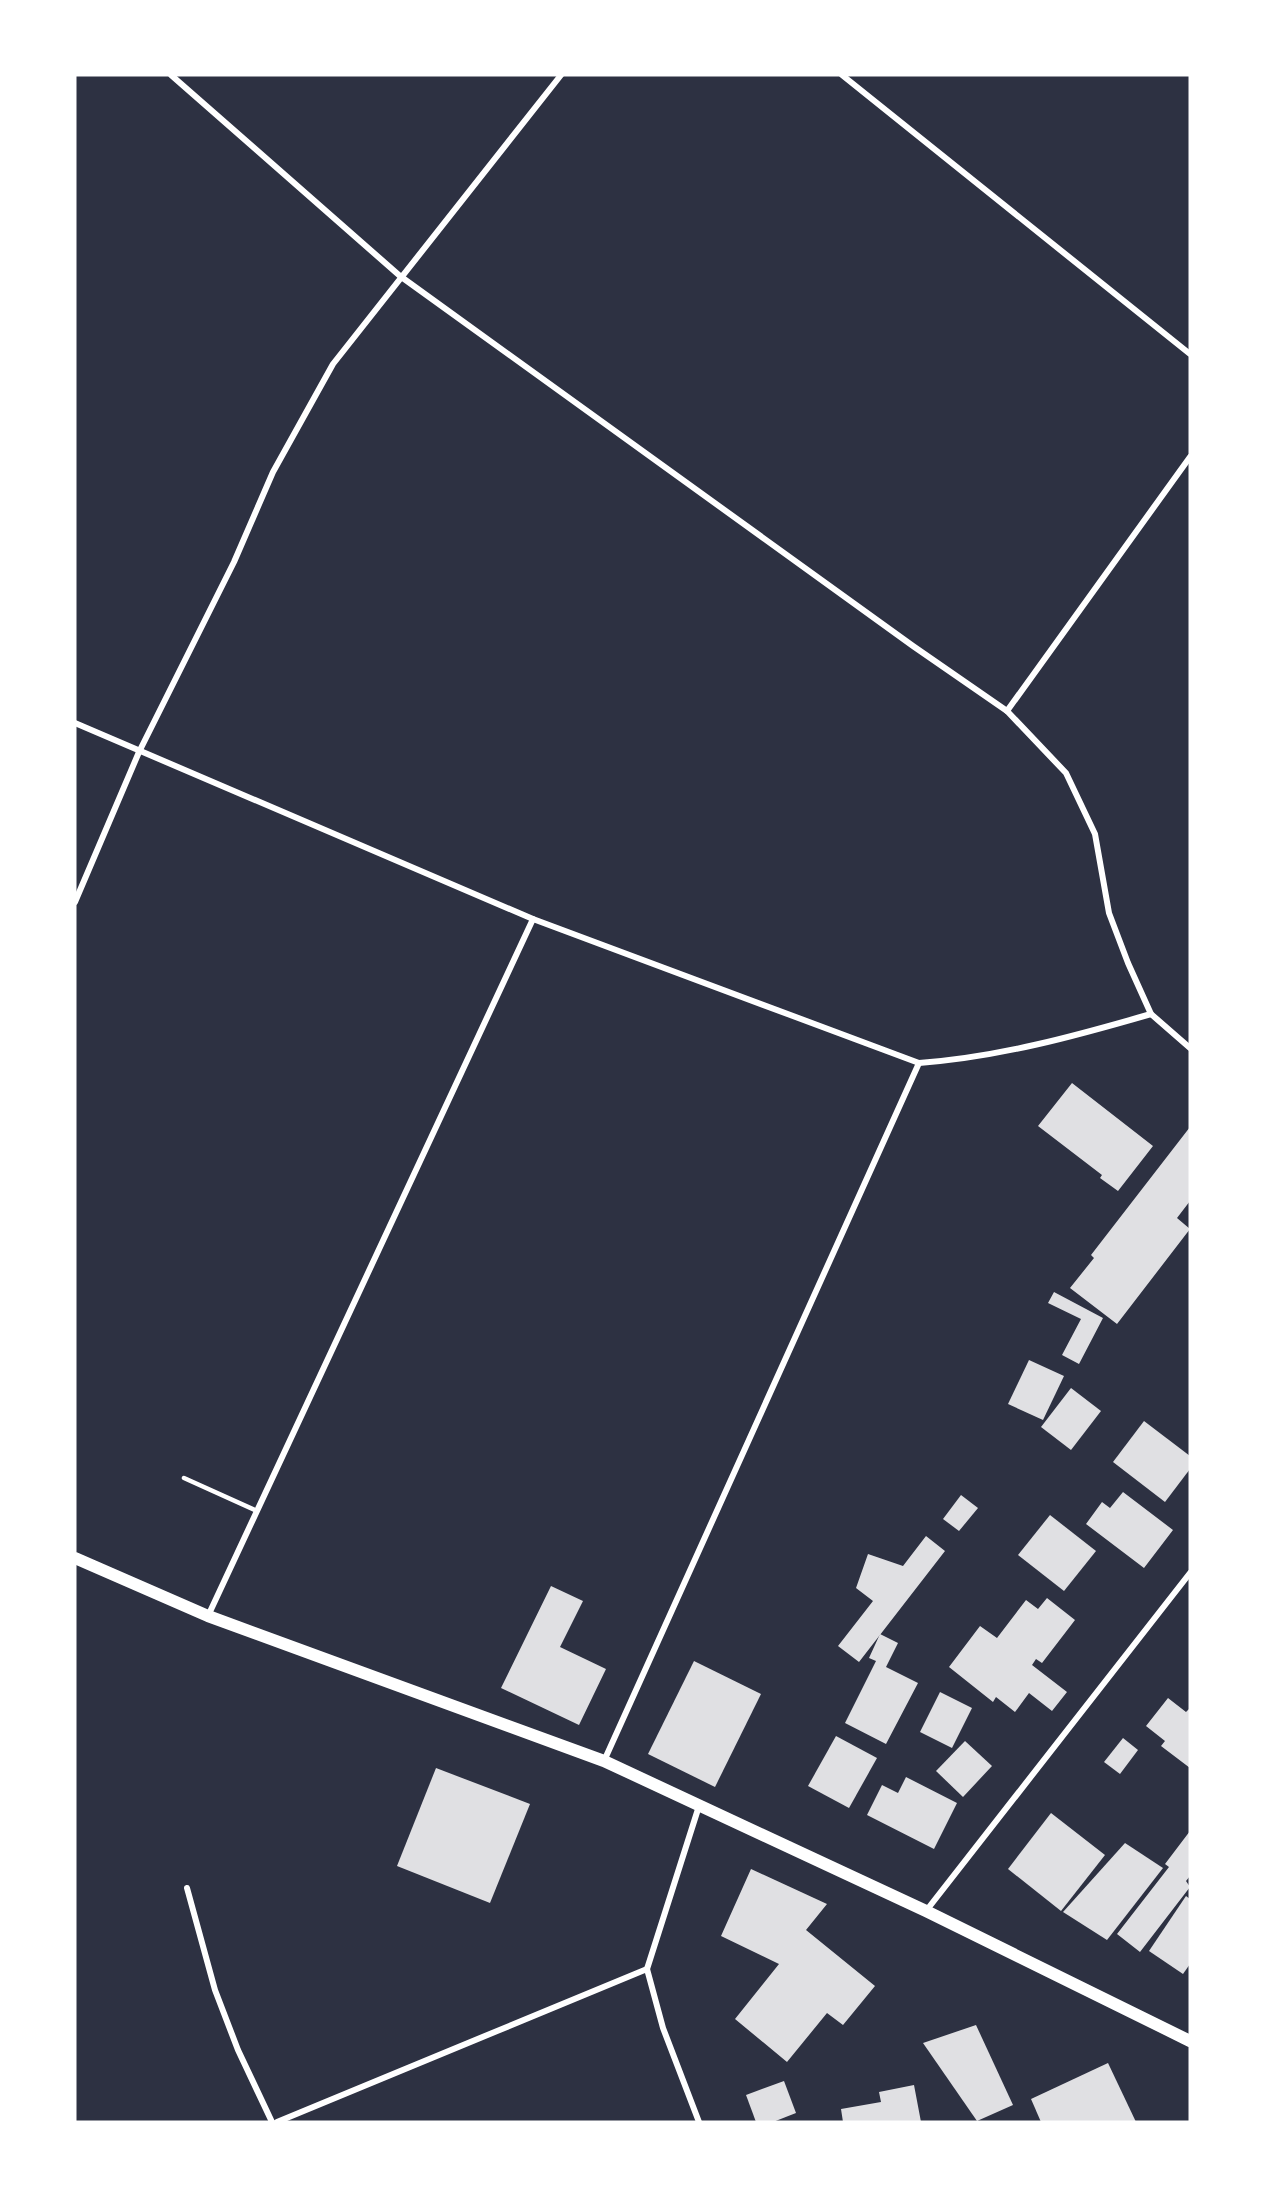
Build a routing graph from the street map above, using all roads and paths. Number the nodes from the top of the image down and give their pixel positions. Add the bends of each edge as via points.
1 (171, 75) edge
2 (561, 75) edge
3 (842, 75) edge
4 (400, 276) junction
5 (1190, 354) edge
6 (1190, 457) edge
7 (1007, 711) junction
8 (75, 723) edge
9 (139, 752) junction
10 (75, 902) edge
11 (533, 919) junction
12 (1151, 1014) junction
13 (1190, 1048) edge
14 (919, 1063) junction
15 (184, 1478) dead end
16 (257, 1511) junction
17 (75, 1558) edge
18 (1190, 1573) edge
19 (208, 1616) junction
20 (604, 1761) junction
21 (699, 1806) junction
22 (188, 1888) dead end
23 (926, 1911) junction
24 (647, 1969) junction
25 (1190, 2041) edge
26 (272, 2122) edge
27 (277, 2122) edge
28 (699, 2122) edge

1 - 4 street
2 - 4 street
3 - 5 street
4 - 7 street
4 - 9 street via 333,364 273,472 234,562
6 - 7 street
7 - 12 street via 1066,773 1095,834 1109,912
8 - 9 street
9 - 10 street
9 - 11 street
11 - 14 street
11 - 16 street
12 - 13 street
12 - 14 street via 1072,1037 970,1059
14 - 20 street
15 - 16 lane
16 - 19 street
17 - 19 main road
18 - 23 street
19 - 20 main road
20 - 21 main road
21 - 23 main road
21 - 24 street
22 - 26 street via 215,1990
23 - 25 main road
24 - 27 street
24 - 28 street via 663,2028

